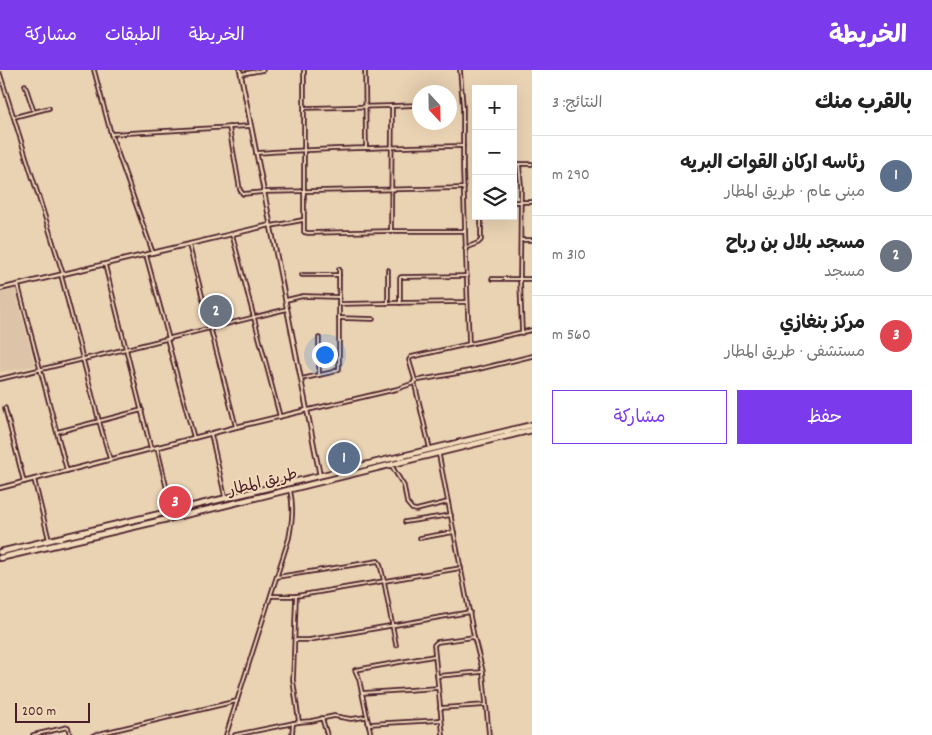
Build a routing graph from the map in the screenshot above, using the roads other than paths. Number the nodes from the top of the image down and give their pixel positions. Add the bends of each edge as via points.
1 (94, 70) edge
2 (240, 70) edge
3 (263, 70) edge
4 (304, 70) edge
5 (365, 70) edge
6 (460, 70) edge
7 (0, 74) edge
8 (240, 74) junction
9 (25, 85) dead end
10 (412, 105) edge
11 (365, 106) junction
12 (392, 106) junction
13 (49, 108) dead end
14 (304, 108) junction
15 (34, 112) junction
16 (14, 117) junction
17 (250, 126) junction
18 (229, 127) junction
19 (111, 134) junction
20 (463, 146) junction
21 (366, 148) junction
22 (392, 148) junction
23 (304, 149) junction
24 (256, 153) junction
25 (520, 164) joint
26 (532, 164) edge
27 (464, 188) junction
28 (392, 189) junction
29 (263, 192) junction
30 (303, 192) junction
31 (517, 202) edge
32 (521, 202) junction
33 (532, 202) edge
34 (303, 220) junction
35 (481, 220) edge
36 (270, 225) junction
37 (391, 231) junction
38 (465, 231) junction
39 (232, 234) junction
40 (521, 240) junction
41 (532, 240) edge
42 (189, 245) junction
43 (466, 248) junction
44 (153, 253) junction
45 (146, 254) junction
46 (105, 265) junction
47 (339, 269) dead end
48 (388, 270) dead end
49 (62, 275) junction
50 (302, 275) dead end
51 (339, 275) junction
52 (467, 276) junction
53 (520, 279) junction
54 (532, 279) edge
55 (492, 280) dead end
56 (18, 285) junction
57 (0, 289) edge
58 (339, 297) junction
59 (285, 301) junction
60 (467, 302) junction
61 (400, 303) junction
62 (339, 304) junction
63 (388, 304) junction
64 (287, 309) junction
65 (254, 318) junction
66 (339, 318) junction
67 (373, 318) dead end
68 (211, 329) junction
69 (532, 330) edge
70 (522, 333) junction
71 (319, 338) dead end
72 (168, 339) junction
73 (469, 344) junction
74 (126, 349) junction
75 (532, 356) edge
76 (83, 359) junction
77 (40, 370) junction
78 (319, 375) junction
79 (0, 379) edge
80 (301, 379) junction
81 (415, 381) junction
82 (5, 408) dead end
83 (142, 410) junction
84 (308, 410) junction
85 (280, 417) junction
86 (99, 421) junction
87 (532, 425) edge
88 (236, 427) junction
89 (532, 430) edge
90 (57, 433) junction
91 (211, 434) junction
92 (194, 438) junction
93 (157, 447) junction
94 (151, 449) junction
95 (430, 449) junction
96 (439, 454) junction
97 (110, 459) junction
98 (391, 464) junction
99 (67, 471) junction
100 (320, 476) junction
101 (34, 479) junction
102 (24, 482) junction
103 (0, 488) edge
104 (289, 489) junction
105 (225, 499) junction
106 (448, 502) junction
107 (172, 512) junction
108 (451, 515) junction
109 (405, 522) dead end
110 (454, 532) junction
111 (420, 538) dead end
112 (49, 541) junction
113 (0, 552) edge
114 (0, 558) edge
115 (462, 568) junction
116 (277, 577) junction
117 (384, 581) junction
118 (271, 596) junction
119 (296, 596) junction
120 (470, 612) junction
121 (392, 626) junction
122 (474, 636) junction
123 (295, 640) junction
124 (396, 645) dead end
125 (434, 656) junction
126 (483, 672) junction
127 (437, 676) junction
128 (438, 688) junction
129 (362, 693) junction
130 (237, 701) junction
131 (486, 706) junction
132 (440, 708) junction
133 (366, 717) junction
134 (322, 718) junction
135 (441, 720) junction
136 (299, 722) junction
137 (293, 723) junction
138 (368, 724) junction
139 (33, 735) edge
140 (70, 735) edge
141 (94, 735) edge
142 (226, 735) edge
143 (235, 735) edge
144 (292, 735) edge
145 (327, 735) edge
146 (371, 735) edge
147 (443, 735) edge
148 (489, 735) edge

1 - 19 street
2 - 8 street
3 - 8 street
4 - 14 street
5 - 11 street
6 - 20 street
7 - 16 street
8 - 17 street
9 - 15 street
10 - 12 street
11 - 12 street
11 - 14 street
11 - 21 street
12 - 22 street
13 - 15 street
14 - 23 street
15 - 16 street
16 - 49 street
17 - 18 street
17 - 24 street
18 - 19 street
18 - 29 street via 241,193
19 - 44 street
20 - 22 street
20 - 27 street
21 - 22 street
21 - 23 street
22 - 28 street
23 - 24 street
23 - 30 street
24 - 29 street
25 - 26 street
25 - 32 street
27 - 28 street
27 - 38 street
28 - 30 street
28 - 37 street
29 - 30 street
29 - 36 street
30 - 34 street
31 - 32 street
32 - 33 street
32 - 40 street
34 - 36 street
34 - 37 street via 305,233
35 - 43 street via 481,240
36 - 39 street
36 - 59 street
37 - 38 street
38 - 43 street
39 - 42 street
39 - 65 street
40 - 41 street
40 - 53 street
42 - 44 street
42 - 68 street
43 - 52 street
44 - 45 street
45 - 46 street
45 - 72 street
46 - 49 street
46 - 74 street
47 - 51 street
48 - 63 street
49 - 56 street
49 - 76 street
50 - 51 street
51 - 58 street
52 - 60 street
52 - 61 street via 401,277
53 - 54 street
53 - 55 street
53 - 70 street
56 - 57 street
56 - 77 street
58 - 59 street via 303,296
58 - 62 street
59 - 64 street
60 - 61 street
60 - 73 street
61 - 63 street
62 - 63 street
62 - 66 street
64 - 65 street
64 - 80 street
65 - 68 street
65 - 85 street
66 - 67 street
66 - 78 street via 339,369
68 - 72 street
68 - 88 street
69 - 70 street
70 - 73 street
71 - 78 street
72 - 74 street
72 - 92 street
73 - 81 street via 411,357
74 - 76 street
74 - 83 street
75 - 81 street
76 - 77 street
76 - 86 street
77 - 79 street
77 - 90 street
78 - 80 street
80 - 84 street
81 - 84 street via 397,389
81 - 95 street
82 - 102 street
83 - 86 street
83 - 94 street
84 - 85 street
84 - 100 street
85 - 88 street
86 - 90 street
86 - 97 street
87 - 95 highway, طريق المطار
88 - 91 street
89 - 96 highway, طريق المطار
90 - 99 street
91 - 92 street
91 - 105 street
92 - 93 street
93 - 94 street
93 - 107 street
94 - 97 street
95 - 100 highway, طريق المطار
96 - 98 highway, طريق المطار
96 - 106 street
97 - 99 street
98 - 104 highway, طريق المطار
98 - 106 street via 412,509
99 - 101 street
100 - 105 highway, طريق المطار
101 - 102 street
101 - 112 street
102 - 103 street
104 - 114 highway, طريق المطار
104 - 116 street via 291,531
105 - 107 highway, طريق المطار
106 - 108 street
107 - 112 highway, طريق المطار
108 - 109 street
108 - 110 street
110 - 111 street
110 - 115 street
112 - 113 highway, طريق المطار
115 - 117 street
115 - 120 street
116 - 117 street via 378,561
116 - 118 street
117 - 119 street
117 - 121 street
118 - 119 street
118 - 130 street
119 - 123 street
120 - 121 street
120 - 122 street
121 - 123 street
121 - 124 street
122 - 125 street via 436,643
122 - 126 street
123 - 136 street via 293,680
125 - 127 street
125 - 129 street via 356,670
126 - 127 street
126 - 131 street
127 - 128 street
128 - 129 street
128 - 132 street
129 - 133 street
130 - 141 street
130 - 142 street
131 - 132 street
131 - 148 street
132 - 135 street
133 - 134 street
133 - 138 street
134 - 136 street
134 - 145 street
135 - 138 street
135 - 147 street
136 - 137 street
137 - 143 street
137 - 144 street
138 - 146 street
139 - 140 street via 68,727

